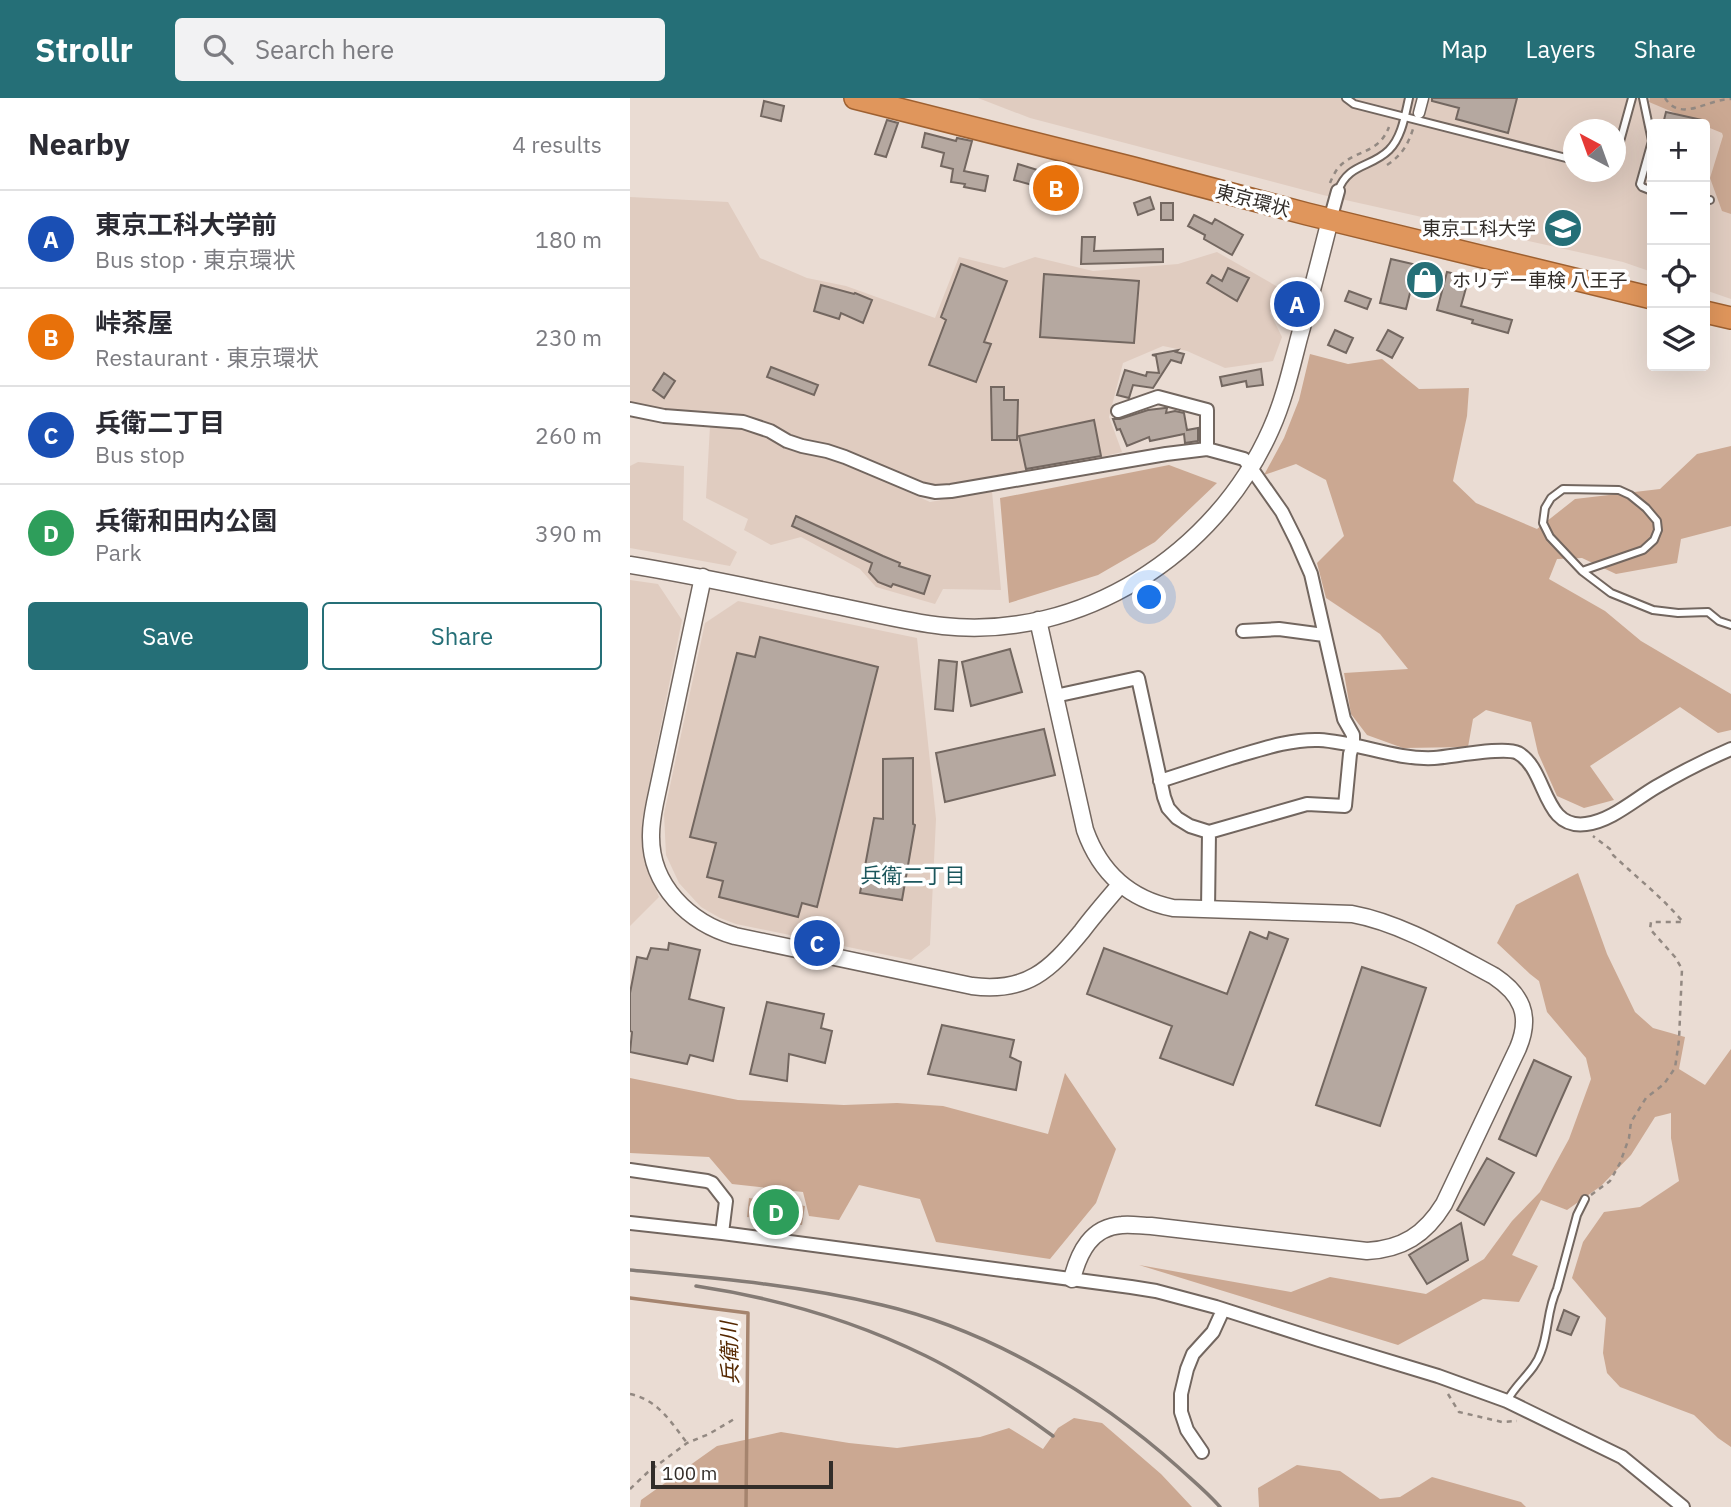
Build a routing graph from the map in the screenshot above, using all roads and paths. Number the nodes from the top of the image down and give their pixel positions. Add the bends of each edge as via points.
1 (855, 98) edge
2 (1346, 98) edge
3 (1409, 98) edge
4 (1423, 98) edge
5 (1632, 98) edge
6 (1643, 98) edge
7 (1665, 98) edge
8 (1731, 99) edge
9 (1419, 113) dead end
10 (1404, 117) junction
11 (1626, 119) edge
12 (1563, 157) edge
13 (1647, 189) edge
14 (1338, 191) joint
15 (1330, 220) junction
16 (1647, 297) edge
17 (1710, 313) edge
18 (1731, 318) edge
19 (630, 409) edge
20 (1118, 411) dead end
21 (1207, 449) junction
22 (1251, 467) junction
23 (630, 565) edge
24 (1582, 571) junction
25 (703, 578) junction
26 (1038, 620) junction
27 (1731, 625) edge
28 (1243, 631) dead end
29 (1324, 635) junction
30 (1055, 696) junction
31 (1353, 744) junction
32 (1731, 749) edge
33 (1160, 781) junction
34 (1586, 824) junction
35 (1209, 832) junction
36 (1120, 884) junction
37 (1208, 910) junction
38 (630, 1170) edge
39 (1585, 1199) joint
40 (630, 1223) edge
41 (722, 1233) junction
42 (1072, 1279) junction
43 (1223, 1310) junction
44 (1438, 1376) junction
45 (630, 1394) edge
46 (1507, 1401) junction
47 (1537, 1415) junction
48 (736, 1418) dead end
49 (687, 1443) junction
50 (1202, 1452) dead end
51 (630, 1489) edge
52 (1682, 1507) edge

1 - 15 highway, 東京環状
2 - 10 lane
3 - 10 lane
4 - 9 street
5 - 11 lane
6 - 13 lane via 1652,141 1640,184
7 - 8 path via 1672,107 1684,110
10 - 12 lane
10 - 14 lane via 1390,149 1347,174
14 - 15 street
15 - 16 highway, 東京環状
15 - 22 street via 1284,395
17 - 18 highway
19 - 21 street via 743,422 935,492
20 - 21 street via 1158,397 1207,410
21 - 22 street via 1244,459
22 - 26 street via 1204,529 1152,572 1093,603
22 - 29 street via 1282,512 1311,574
23 - 25 street
24 - 24 lane via 1543,523 1545,508 1563,489 1619,490 1657,521 1654,540 1643,550
24 - 27 lane via 1611,593 1653,610 1708,612
25 - 26 street via 944,626
25 - 36 street via 651,835 659,875 696,918 735,936 972,986 1002,988 1050,967
26 - 30 street
28 - 29 street via 1279,629
29 - 31 street
30 - 33 street via 1138,678
30 - 36 street via 1085,830 1094,852
31 - 33 street via 1317,740 1274,745
31 - 34 street via 1420,758 1516,752 1530,764 1555,814 1573,824
31 - 35 street via 1345,806 1307,804
32 - 34 street via 1613,814
33 - 35 street via 1168,808 1177,818
34 - 39 path via 1586,831 1683,922 1651,922 1650,929 1682,969 1675,1068 1646,1098 1631,1122 1625,1150 1610,1181
35 - 37 street
36 - 37 street via 1162,905
37 - 42 street via 1352,914 1398,927 1494,975 1512,990 1525,1020 1522,1038 1444,1204 1423,1231 1405,1243 1367,1251 1118,1225 1087,1243
38 - 41 street via 712,1183 726,1201
39 - 46 lane via 1552,1298 1542,1351
40 - 41 street
41 - 42 street
42 - 43 street via 1156,1291
43 - 44 street
43 - 50 street via 1213,1332 1193,1354 1181,1394 1187,1430
44 - 46 street
44 - 47 path via 1459,1412 1502,1422
45 - 49 path via 643,1397 665,1414
46 - 47 street
47 - 52 street via 1622,1457
48 - 49 path
49 - 51 path

